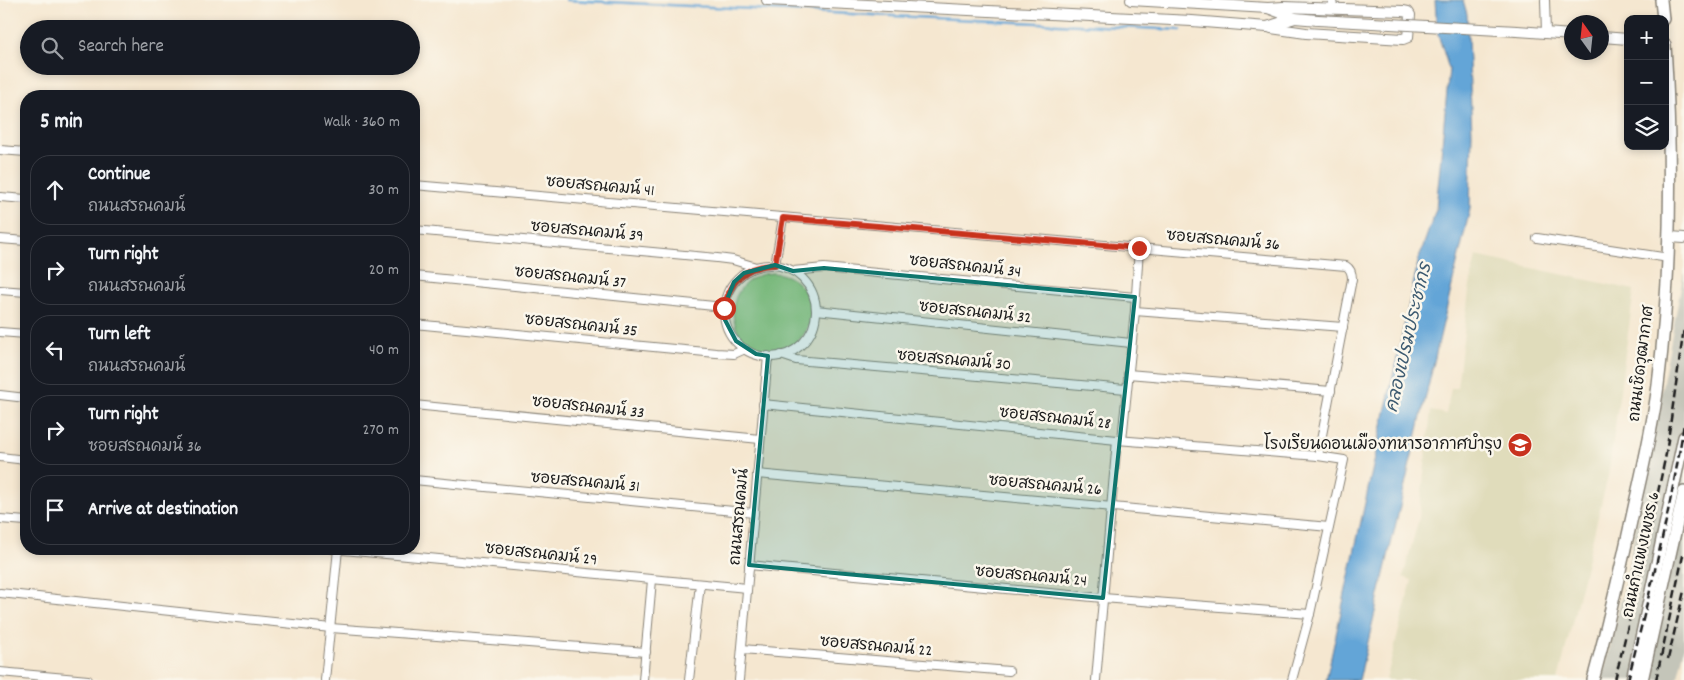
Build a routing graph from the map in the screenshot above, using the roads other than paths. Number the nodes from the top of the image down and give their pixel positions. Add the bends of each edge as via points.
1 (767, 0) edge
2 (1131, 0) edge
3 (1545, 0) edge
4 (1661, 0) edge
5 (1283, 3) edge
6 (1332, 4) edge
7 (1268, 8) junction
8 (1663, 15) edge
9 (1295, 18) junction
10 (1267, 27) junction
11 (1546, 33) junction
12 (1564, 34) edge
13 (1609, 38) edge
14 (1624, 40) edge
15 (1666, 60) edge
16 (0, 150) edge
17 (20, 152) edge
18 (420, 186) edge
19 (0, 197) edge
20 (20, 199) edge
21 (783, 218) junction
22 (420, 231) edge
23 (1670, 237) junction
24 (1537, 238) dead end
25 (1684, 238) edge
26 (0, 239) edge
27 (20, 241) edge
28 (1139, 248) junction
29 (1669, 258) junction
30 (775, 265) junction
31 (756, 267) junction
32 (793, 271) junction
33 (420, 277) edge
34 (0, 290) edge
35 (20, 292) edge
36 (1134, 298) junction
37 (724, 308) junction
38 (816, 310) junction
39 (1135, 312) junction
40 (420, 325) edge
41 (1343, 328) junction
42 (0, 332) edge
43 (20, 334) edge
44 (1131, 343) junction
45 (745, 349) junction
46 (781, 355) junction
47 (768, 356) junction
48 (1128, 374) junction
49 (1126, 390) junction
50 (1331, 391) junction
51 (0, 395) edge
52 (20, 397) edge
53 (763, 404) junction
54 (420, 406) edge
55 (1684, 437) edge
56 (760, 439) junction
57 (1119, 440) junction
58 (1318, 456) junction
59 (0, 457) edge
60 (20, 459) edge
61 (757, 474) junction
62 (420, 481) edge
63 (1684, 492) edge
64 (1112, 506) junction
65 (754, 513) junction
66 (0, 519) edge
67 (20, 521) edge
68 (1329, 526) junction
69 (337, 555) edge
70 (399, 555) edge
71 (749, 565) junction
72 (652, 580) junction
73 (700, 584) junction
74 (747, 588) junction
75 (0, 593) edge
76 (1104, 598) junction
77 (1310, 614) junction
78 (331, 628) junction
79 (742, 649) junction
80 (646, 652) junction
81 (1009, 671) dead end
82 (0, 672) edge
83 (88, 680) edge
84 (325, 680) edge
85 (643, 680) edge
86 (689, 680) edge
87 (739, 680) edge
88 (1096, 680) edge
89 (1292, 680) edge
90 (1593, 680) edge
91 (1632, 680) edge
92 (1642, 680) edge

1 - 10 street
2 - 7 street
3 - 11 street
4 - 8 main road
5 - 6 street
5 - 7 street
6 - 10 street via 1408,12 1408,36 1393,39
7 - 9 street
9 - 10 street
9 - 11 street, bridge
11 - 12 street
13 - 14 street
15 - 23 main road, ถนนเชิดวุฒากาศ
16 - 17 street
18 - 21 street, ซอยสรณคมน์ 41
19 - 20 street
21 - 28 street, ซอยสรณคมน์ 36
21 - 30 street
22 - 31 street, ซอยสรณคมน์ 39 via 717,258
23 - 25 street
23 - 29 main road, ถนนเชิดวุฒากาศ
24 - 29 street
26 - 27 street
28 - 36 street
28 - 41 street, ซอยสรณคมน์ 36 via 1346,266 1350,268 1352,279
29 - 90 main road, ถนนเชิดวุฒากาศ via 1652,427 1616,593
30 - 31 street
30 - 32 street
31 - 37 street via 734,282
32 - 36 street, ซอยสรณคมน์ 34 via 824,268
32 - 38 street via 810,287
33 - 37 street, ซอยสรณคมน์ 37
34 - 35 street
36 - 39 street
37 - 45 street via 729,331
38 - 44 street, ซอยสรณคมน์ 32
38 - 46 street via 814,325 807,339
39 - 41 street
39 - 44 street
40 - 45 street, ซอยสรณคมน์ 35 via 716,353 734,354
41 - 50 street, ซอยสรณคมน์ 36
42 - 43 street
44 - 48 street
45 - 47 street
46 - 47 street
46 - 49 street, ซอยสรณคมน์ 30 via 796,360
47 - 53 street, ถนนสรณคมน์
48 - 49 street
48 - 50 street
49 - 57 street
50 - 58 street, ซอยสรณคมน์ 36
51 - 52 street
53 - 56 street, ถนนสรณคมน์
53 - 57 street, ซอยสรณคมน์ 28
54 - 56 street, ซอยสรณคมน์ 33
55 - 91 main road, ถนนกำแพงเพชร 6
56 - 61 street, ถนนสรณคมน์
57 - 58 street, ซอยสรณคมน์ 28
57 - 64 street
58 - 68 street, ซอยสรณคมน์ 28 via 1344,460
59 - 60 street
61 - 64 street, ซอยสรณคมน์ 26
61 - 65 street, ถนนสรณคมน์
62 - 65 street, ซอยสรณคมน์ 31
63 - 92 main road, ถนนกำแพงเพชร 6
64 - 68 street, ซอยสรณคมน์ 26
64 - 76 street
65 - 71 street, ถนนสรณคมน์
66 - 67 street
68 - 77 street
69 - 78 street
70 - 72 street, ซอยสรณคมน์ 29
71 - 74 street, ถนนสรณคมน์
71 - 76 street, ซอยสรณคมน์ 24
72 - 73 street, ซอยสรณคมน์ 29
72 - 80 street
73 - 74 street, ซอยสรณคมน์ 29
73 - 86 street
74 - 79 street, ถนนสรณคมน์
75 - 78 street
76 - 77 street, ซอยสรณคมน์ 24
76 - 88 street
77 - 89 street
78 - 80 street
78 - 84 street
79 - 81 street, ซอยสรณคมน์ 22
79 - 87 street, ถนนสรณคมน์
80 - 85 street
82 - 83 street

